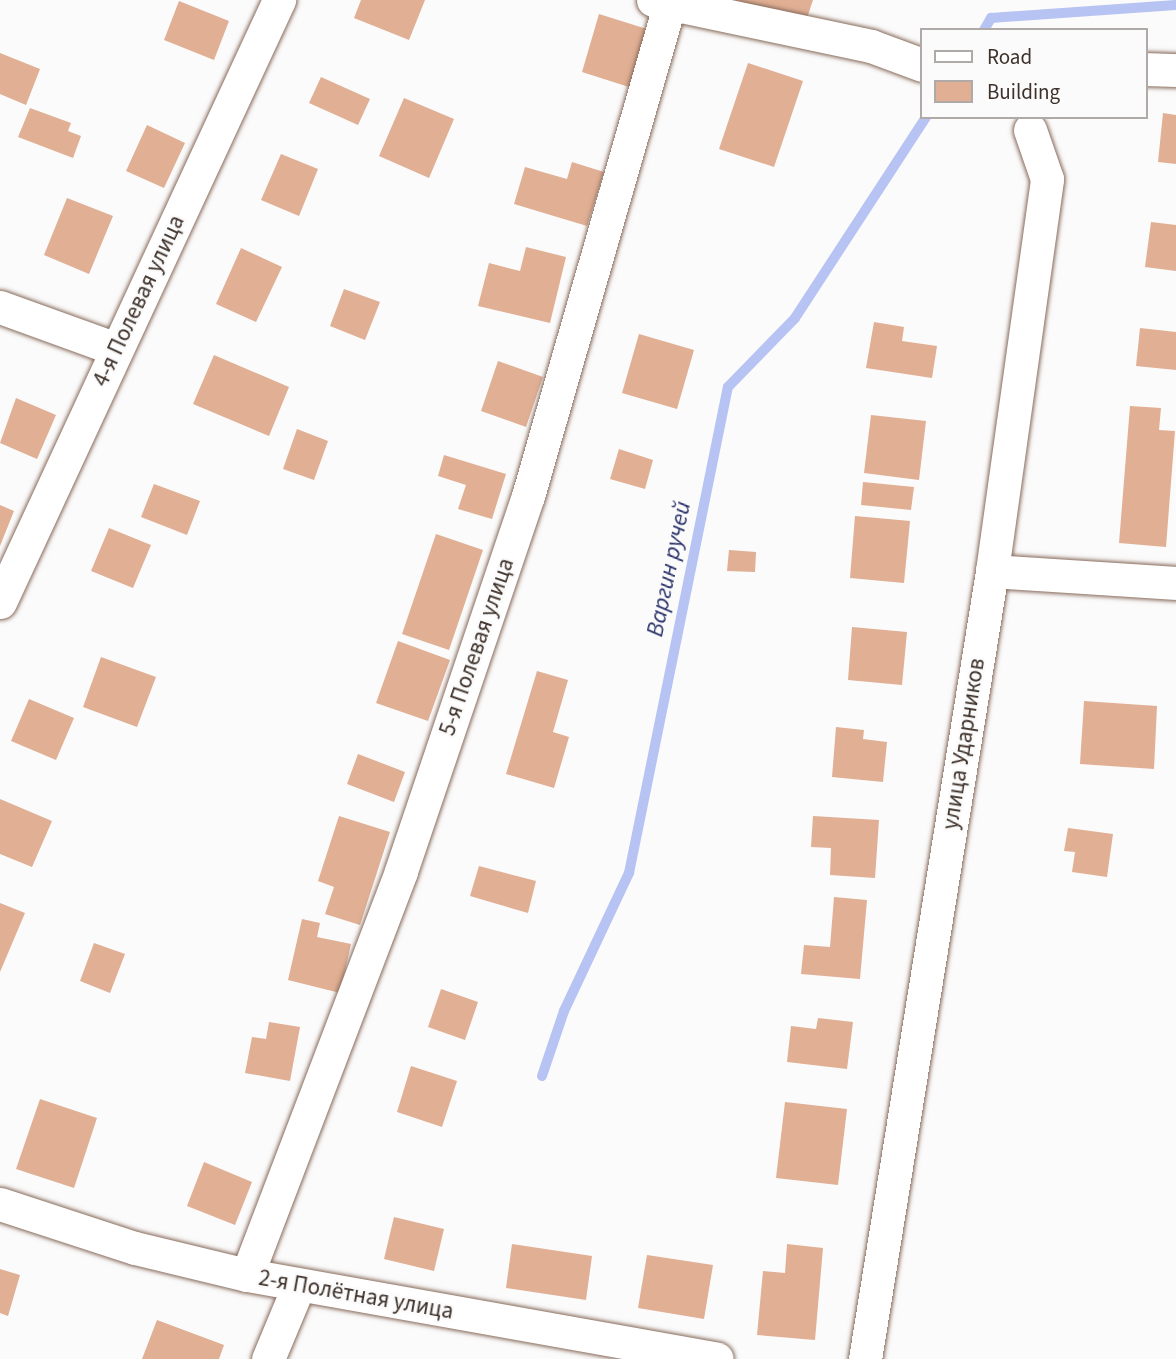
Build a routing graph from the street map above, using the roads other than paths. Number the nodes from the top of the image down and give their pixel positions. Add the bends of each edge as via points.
1 (279, 0) edge
2 (661, 3) edge
3 (920, 64) edge
4 (1148, 69) edge
5 (1176, 70) edge
6 (1031, 122) edge
7 (0, 307) edge
8 (116, 349) junction
9 (992, 570) junction
10 (1176, 583) edge
11 (0, 602) edge
12 (0, 1204) edge
13 (247, 1275) junction
14 (299, 1285) junction
15 (268, 1359) edge
16 (717, 1359) edge
17 (865, 1359) edge

1 - 8 street, 4-я Полевая улица
2 - 3 street via 871,46
2 - 13 street, 5-я Полевая улица via 528,496 401,871
4 - 5 street
6 - 9 street, улица Ударников via 1047,179
7 - 8 street
8 - 11 street, 4-я Полевая улица
9 - 10 street
9 - 17 street, улица Ударников
12 - 13 street, 2-я Полётная улица via 135,1248
13 - 14 street, 2-я Полётная улица
14 - 15 street
14 - 16 street, 2-я Полётная улица

